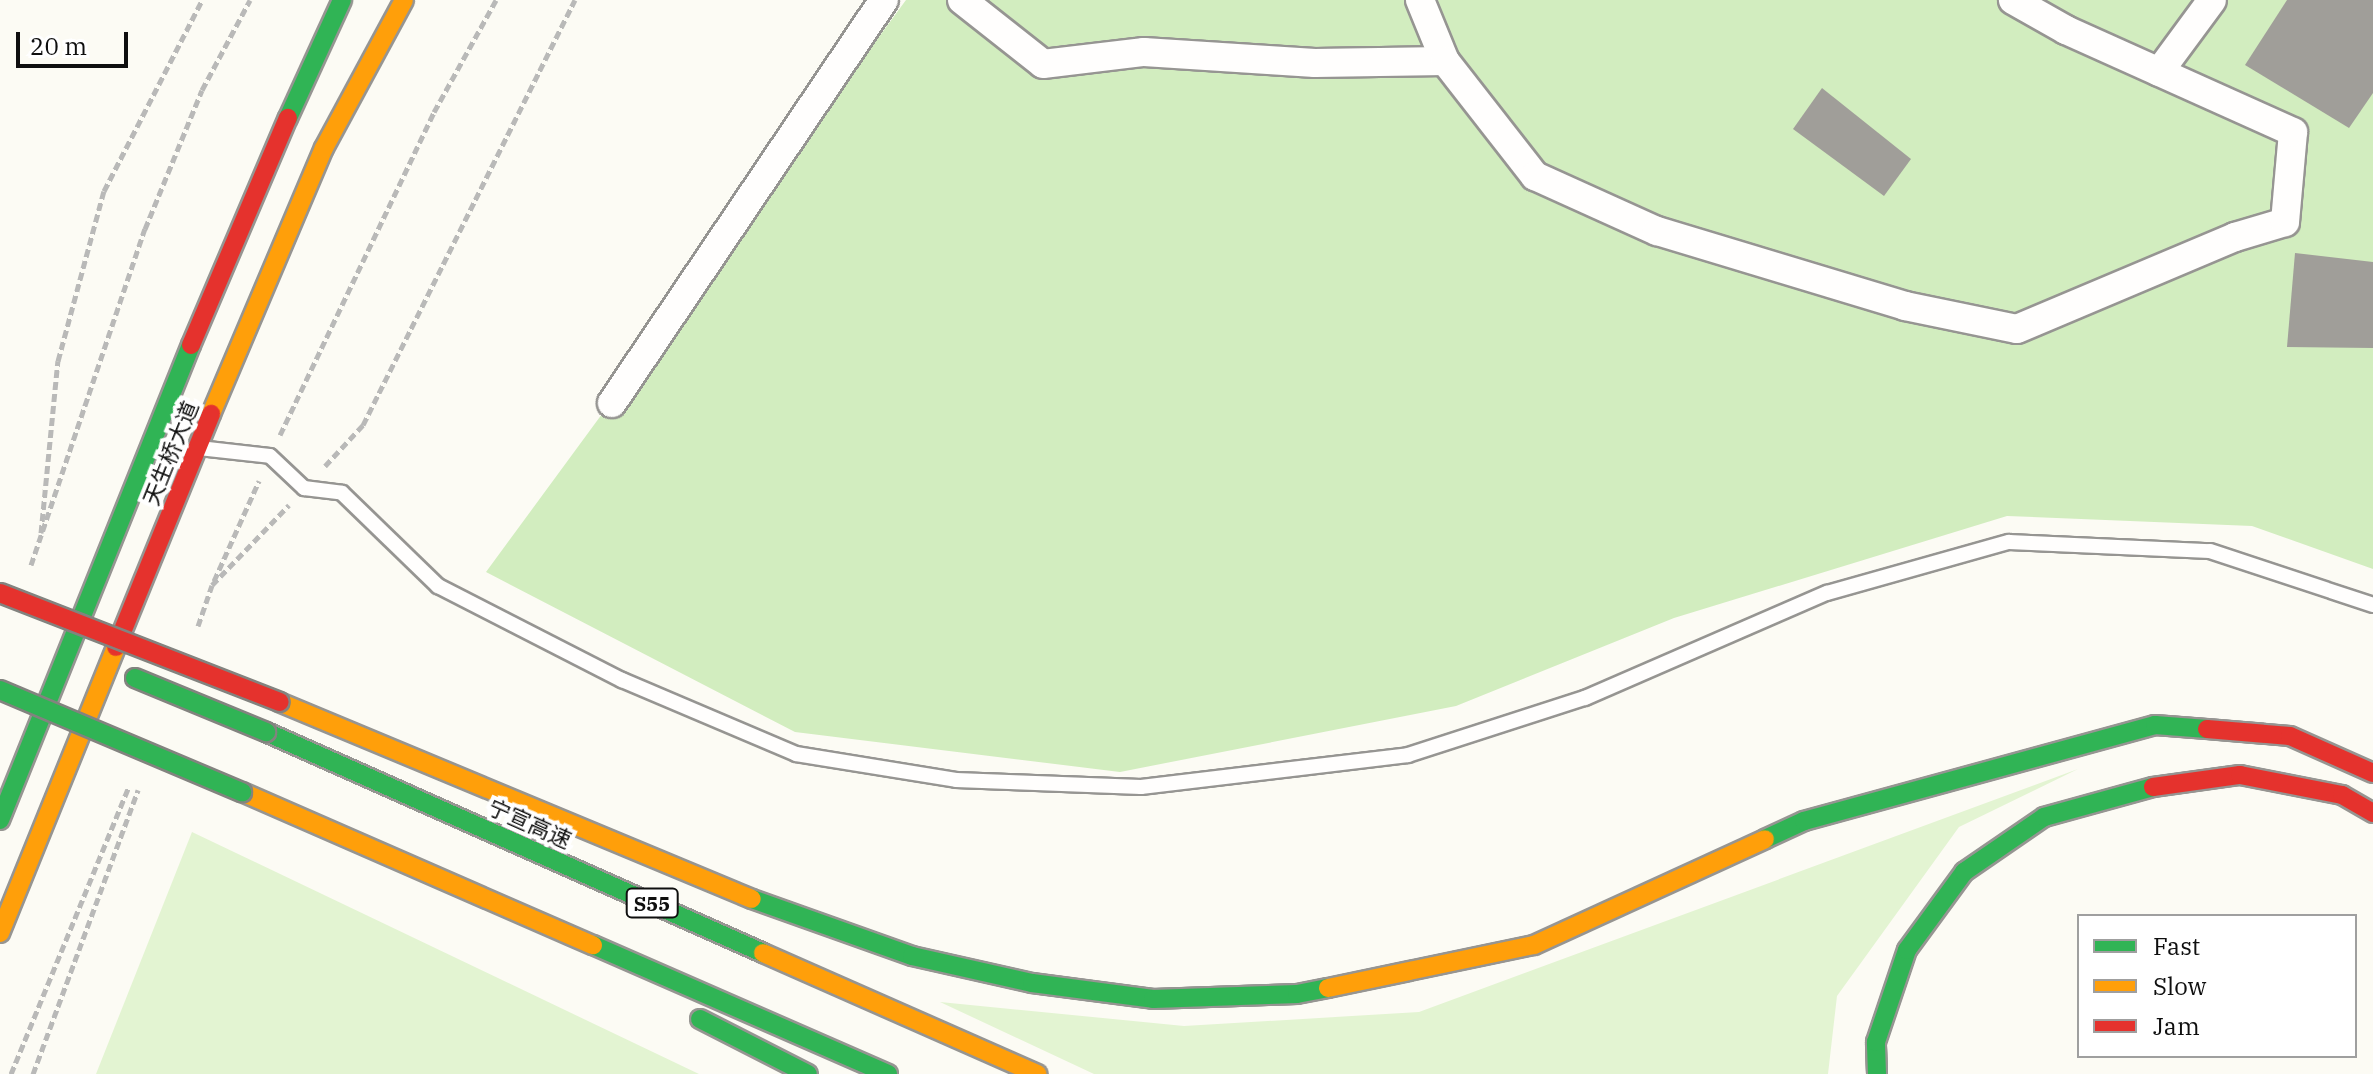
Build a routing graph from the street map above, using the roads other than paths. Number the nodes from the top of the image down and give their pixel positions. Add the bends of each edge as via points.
1 (342, 0) edge
2 (404, 0) edge
3 (884, 0) edge
4 (962, 0) edge
5 (1420, 0) edge
6 (2013, 0) edge
7 (2212, 0) edge
8 (1445, 61) junction
9 (2159, 72) junction
10 (612, 403) dead end
11 (198, 448) junction
12 (0, 593) edge
13 (2373, 605) edge
14 (56, 645) dead end
15 (0, 690) edge
16 (2373, 773) edge
17 (2373, 813) edge
18 (0, 820) edge
19 (338, 835) junction
20 (0, 933) edge
21 (622, 980) dead end
22 (679, 1009) dead end
23 (808, 1074) edge
24 (888, 1074) edge
25 (1037, 1074) edge
26 (1877, 1074) edge

1 - 18 main road, 天生桥大道 via 240,222
2 - 11 main road, 天生桥大道 via 324,148
3 - 10 street
4 - 8 street via 1043,64 1144,52 1315,63
5 - 8 street
6 - 9 street
7 - 9 street
8 - 9 street via 1535,176 1657,231 1905,306 2017,329 2235,237 2285,222 2293,132
11 - 13 lane via 270,456 304,488 342,493 438,586 622,680 796,754 956,780 1141,787 1408,755 1585,698 1827,593 2009,542 2210,551
11 - 20 main road, 天生桥大道
12 - 16 main road, bridge via 279,702 802,920 912,956 1032,983 1153,999 1297,994 1534,945 1804,821 2155,725 2290,736
14 - 25 main road, 宁宣高速 / S55, bridge via 266,732
15 - 19 main road, bridge
17 - 26 main road via 2342,795 2240,775 2136,789 2044,817 1964,872 1907,950 1876,1042
19 - 21 main road
19 - 24 main road
22 - 23 main road

